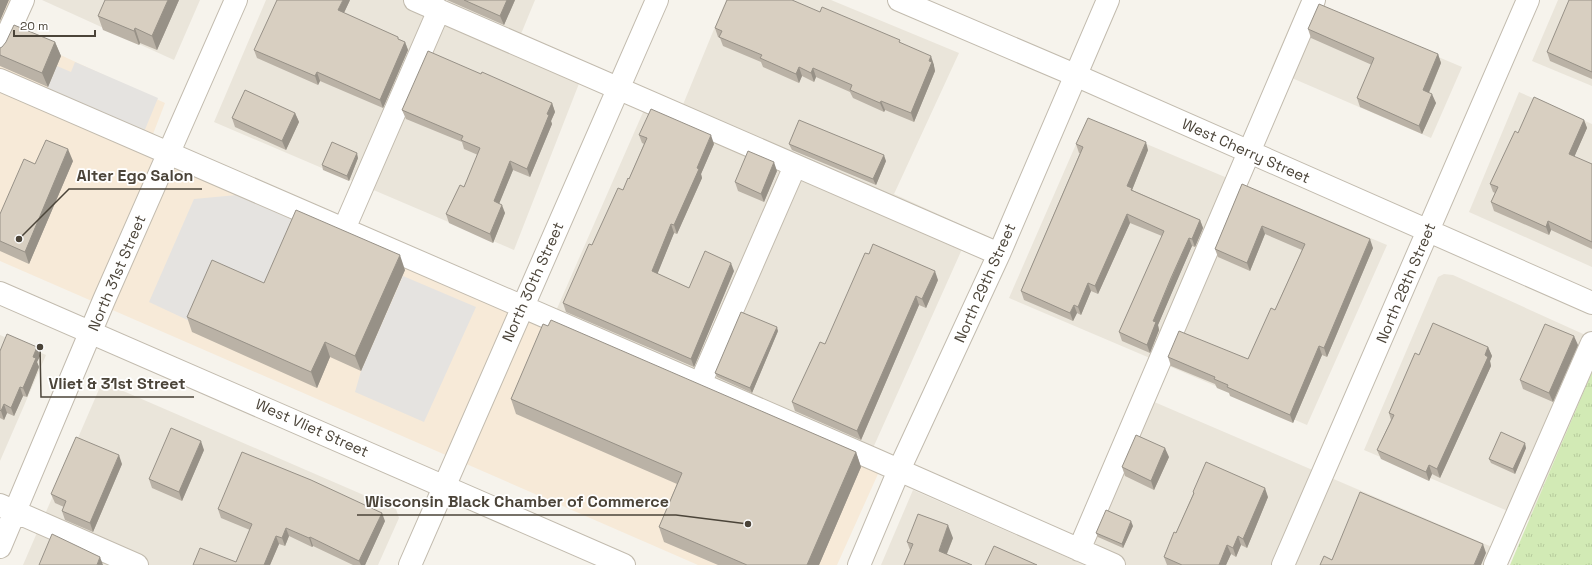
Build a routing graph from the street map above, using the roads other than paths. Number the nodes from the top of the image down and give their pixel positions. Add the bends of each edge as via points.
1 (23, 0) edge
2 (236, 0) edge
3 (415, 0) edge
4 (657, 0) edge
5 (899, 0) edge
6 (1108, 0) edge
7 (1314, 0) edge
8 (1528, 0) edge
9 (438, 10) junction
10 (0, 51) edge
11 (1075, 75) junction
12 (0, 80) edge
13 (618, 89) junction
14 (1248, 152) junction
15 (169, 153) junction
16 (795, 166) junction
17 (344, 229) junction
18 (1428, 231) junction
19 (999, 254) junction
20 (0, 293) edge
21 (1592, 303) edge
22 (522, 307) junction
23 (91, 332) junction
24 (1592, 343) edge
25 (700, 384) junction
26 (899, 470) junction
27 (445, 486) junction
28 (7, 508) edge
29 (0, 547) edge
30 (1079, 550) junction
31 (137, 565) edge
32 (410, 565) edge
33 (624, 565) edge
34 (859, 565) edge
35 (1114, 565) edge
36 (1283, 565) edge
37 (1496, 565) edge

1 - 10 street
2 - 15 street, North 31st Street
3 - 9 street
4 - 13 street, North 30th Street
5 - 11 street, West Cherry Street
6 - 11 street, North 29th Street
7 - 14 street
8 - 18 street, North 28th Street
9 - 13 street
9 - 17 street
11 - 14 street, West Cherry Street
11 - 19 street, North 29th Street
12 - 15 street
13 - 16 street
13 - 22 street, North 30th Street
14 - 18 street, West Cherry Street
14 - 30 street
15 - 17 street
15 - 23 street, North 31st Street
16 - 19 street
16 - 25 street
17 - 22 street
18 - 21 street, West Cherry Street
18 - 36 street, North 28th Street
19 - 26 street, North 29th Street
20 - 23 street, West Vliet Street
22 - 25 street
22 - 27 street, North 30th Street
23 - 27 street, West Vliet Street
23 - 28 street, North 31st Street
24 - 37 street
25 - 26 street
26 - 30 street
26 - 34 street, North 29th Street
27 - 32 street, North 30th Street
27 - 33 street, West Vliet Street
28 - 29 street, North 31st Street
28 - 31 street
30 - 35 street

